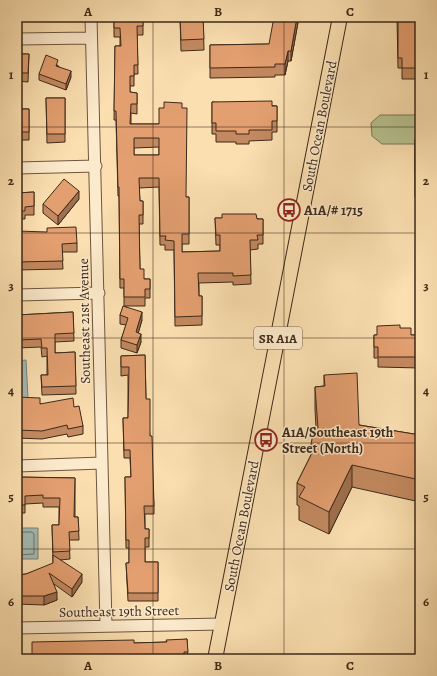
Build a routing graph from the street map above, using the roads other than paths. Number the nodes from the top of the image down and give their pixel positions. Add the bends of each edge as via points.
1 (91, 17) edge
2 (340, 17) edge
3 (92, 38) junction
4 (17, 39) edge
5 (96, 166) junction
6 (17, 168) edge
7 (99, 294) junction
8 (17, 295) edge
9 (102, 463) junction
10 (17, 466) edge
11 (222, 624) junction
12 (106, 625) junction
13 (17, 628) edge
14 (215, 659) edge

1 - 3 street, Southeast 21st Avenue
2 - 11 main road, South Ocean Boulevard / SR A1A
3 - 4 street
3 - 5 street, Southeast 21st Avenue
5 - 6 street
5 - 7 street, Southeast 21st Avenue
7 - 8 street
7 - 9 street, Southeast 21st Avenue
9 - 10 street
9 - 12 street, Southeast 21st Avenue
11 - 12 street, Southeast 19th Street
11 - 14 main road, South Ocean Boulevard / SR A1A
12 - 13 street, Southeast 19th Street

